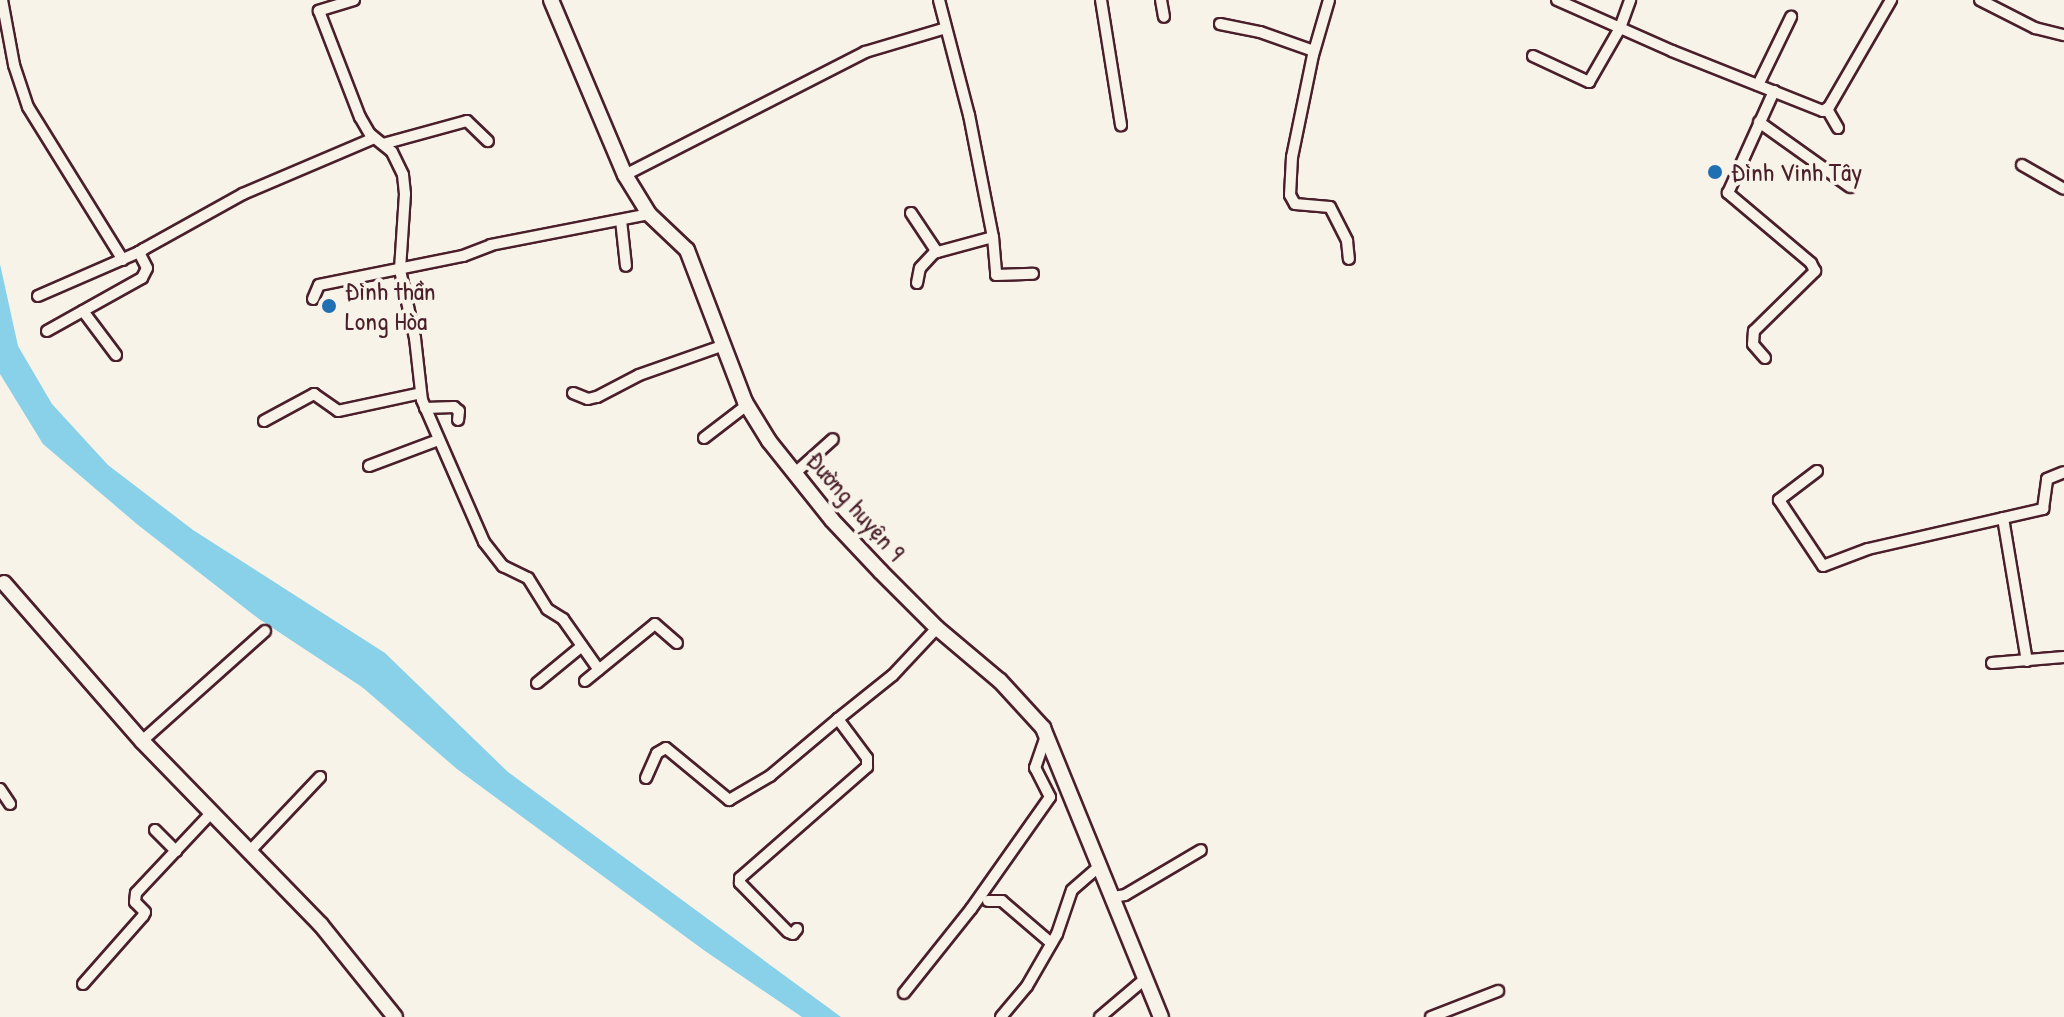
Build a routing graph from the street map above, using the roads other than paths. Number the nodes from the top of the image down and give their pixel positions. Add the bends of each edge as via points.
1 (2, 0) edge
2 (354, 0) edge
3 (551, 0) edge
4 (939, 0) edge
5 (1101, 0) edge
6 (1161, 0) edge
7 (1329, 0) edge
8 (1557, 0) edge
9 (1630, 0) edge
10 (1891, 0) edge
11 (1987, 1) edge
12 (316, 6) edge
13 (1164, 17) dead end
14 (1791, 17) dead end
15 (1220, 24) dead end
16 (946, 28) junction
17 (1620, 28) junction
18 (2064, 35) edge
19 (1314, 51) junction
20 (1533, 56) dead end
21 (1758, 85) junction
22 (1774, 91) junction
23 (1827, 109) junction
24 (1759, 122) junction
25 (1121, 125) dead end
26 (1838, 128) dead end
27 (378, 141) junction
28 (488, 141) dead end
29 (2022, 165) dead end
30 (625, 175) junction
31 (1850, 187) dead end
32 (2064, 189) edge
33 (911, 213) dead end
34 (649, 214) junction
35 (621, 220) junction
36 (993, 237) junction
37 (139, 252) junction
38 (937, 252) junction
39 (1349, 259) dead end
40 (123, 260) junction
41 (626, 266) dead end
42 (400, 267) junction
43 (1033, 274) dead end
44 (917, 283) dead end
45 (38, 296) dead end
46 (313, 299) dead end
47 (83, 311) junction
48 (47, 331) dead end
49 (724, 345) junction
50 (116, 355) dead end
51 (1765, 358) dead end
52 (421, 393) junction
53 (573, 393) dead end
54 (747, 405) junction
55 (425, 408) junction
56 (458, 420) dead end
57 (264, 421) dead end
58 (704, 438) dead end
59 (833, 439) dead end
60 (438, 440) junction
61 (369, 466) dead end
62 (1817, 471) dead end
63 (2064, 472) edge
64 (794, 474) junction
65 (2003, 518) junction
66 (1, 583) edge
67 (937, 628) junction
68 (265, 631) dead end
69 (677, 643) dead end
70 (582, 646) junction
71 (2064, 657) edge
72 (2027, 661) junction
73 (1992, 663) dead end
74 (599, 670) junction
75 (585, 681) dead end
76 (537, 683) dead end
77 (838, 719) junction
78 (1047, 734) junction
79 (142, 741) junction
80 (320, 777) dead end
81 (646, 778) dead end
82 (0, 789) edge
83 (10, 804) dead end
84 (212, 812) junction
85 (155, 830) dead end
86 (1201, 850) dead end
87 (176, 851) junction
88 (250, 851) junction
89 (1100, 866) junction
90 (1113, 897) junction
91 (988, 901) dead end
92 (797, 929) dead end
93 (1051, 943) junction
94 (1145, 979) junction
95 (83, 984) dead end
96 (1498, 991) dead end
97 (904, 993) dead end
98 (395, 1017) edge
99 (1001, 1017) edge
100 (1100, 1017) edge
101 (1161, 1017) edge
102 (1431, 1017) edge

1 - 40 street via 28,107
2 - 12 street
3 - 30 street, Đường huyện 9
4 - 16 street
5 - 25 street
6 - 13 street
7 - 19 street
8 - 17 street
9 - 17 street
10 - 23 street
11 - 18 street via 2035,28
12 - 27 street via 349,92
14 - 21 street
15 - 19 street
16 - 30 street via 865,52
16 - 36 street
17 - 20 street via 1589,82
17 - 21 street
19 - 39 street via 1292,157 1290,195 1295,204 1330,207 1347,241
21 - 22 street
22 - 23 street
22 - 24 street
23 - 26 street
24 - 31 street
24 - 51 street via 1728,193 1815,271 1754,331 1753,344
27 - 28 street via 467,121
27 - 37 street via 243,194
27 - 42 street via 399,162 403,175
29 - 32 street
30 - 34 street, Đường huyện 9
33 - 38 street
34 - 35 street
34 - 49 street, Đường huyện 9 via 687,250
35 - 41 street
35 - 42 street
36 - 38 street
36 - 43 street via 997,277
37 - 40 street
37 - 47 street via 146,273
38 - 44 street via 920,268
40 - 45 street
42 - 46 street via 319,285
42 - 52 street
47 - 48 street
47 - 50 street
49 - 53 street via 639,375 597,397
49 - 54 street, Đường huyện 9
52 - 55 street
52 - 57 street via 338,411 314,394
54 - 58 street
54 - 64 street, Đường huyện 9
55 - 56 street via 454,407
55 - 60 street
59 - 64 street
60 - 61 street
60 - 70 street via 493,556 528,578 547,609 563,619
62 - 65 street via 1779,500 1823,566 1868,549
63 - 65 street via 2047,479 2043,509
64 - 67 street, Đường huyện 9
65 - 72 street
66 - 79 street
67 - 77 street via 893,675
67 - 78 street, Đường huyện 9 via 1000,681
68 - 79 street
69 - 74 street via 655,624
70 - 74 street
70 - 76 street
71 - 72 street
72 - 73 street
74 - 75 street
77 - 81 street via 770,776 729,800 666,748 657,753
77 - 92 street via 867,758 867,767 740,881 788,932
78 - 89 street, Đường huyện 9
78 - 97 street via 1035,768 1050,797
79 - 84 street
80 - 88 street
82 - 83 street
84 - 87 street
84 - 88 street
85 - 87 street
86 - 90 street
87 - 95 street via 136,893 143,916
88 - 98 street via 321,925
89 - 90 street, Đường huyện 9
89 - 93 street via 1072,890
90 - 94 street, Đường huyện 9
91 - 93 street via 1002,901
93 - 99 street via 1027,986
94 - 100 street
94 - 101 street, Đường huyện 9
96 - 102 street

